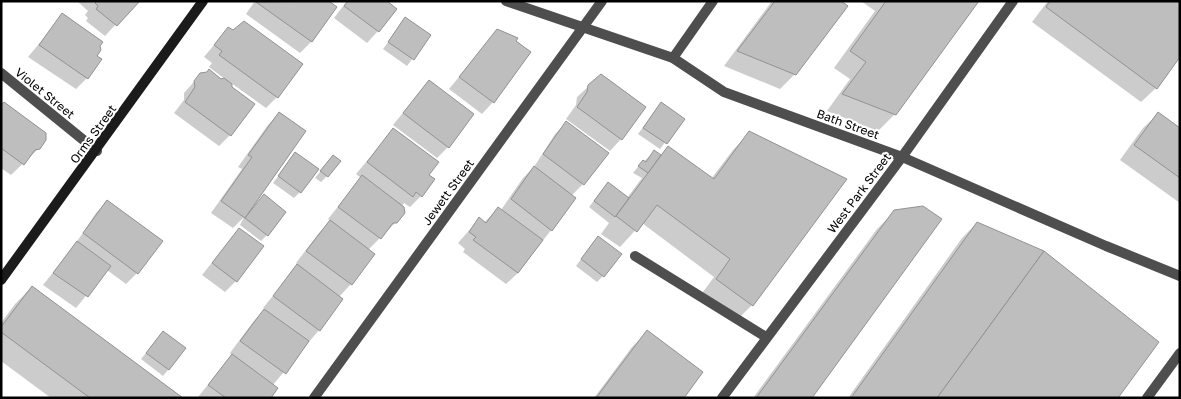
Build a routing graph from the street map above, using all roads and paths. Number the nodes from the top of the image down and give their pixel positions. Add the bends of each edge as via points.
1 (203, 1) edge
2 (506, 1) edge
3 (602, 1) edge
4 (713, 1) edge
5 (1013, 1) edge
6 (583, 27) junction
7 (672, 58) junction
8 (1, 73) edge
9 (97, 151) junction
10 (902, 157) junction
11 (635, 256) dead end
12 (1180, 276) edge
13 (1, 280) edge
14 (766, 337) junction
15 (1180, 352) edge
16 (314, 398) edge
17 (722, 398) edge
18 (1147, 398) edge

1 - 9 main road, Orms Street
2 - 6 street, Bath Street
3 - 6 street, Jewett Street
4 - 7 street
5 - 10 street, West Park Street
6 - 7 street, Bath Street
6 - 16 street, Jewett Street
7 - 10 street, Bath Street via 724,92
8 - 9 street, Violet Street
9 - 13 main road, Orms Street
10 - 12 street, Bath Street
10 - 14 street, West Park Street
11 - 14 street
14 - 17 street, West Park Street
15 - 18 street

